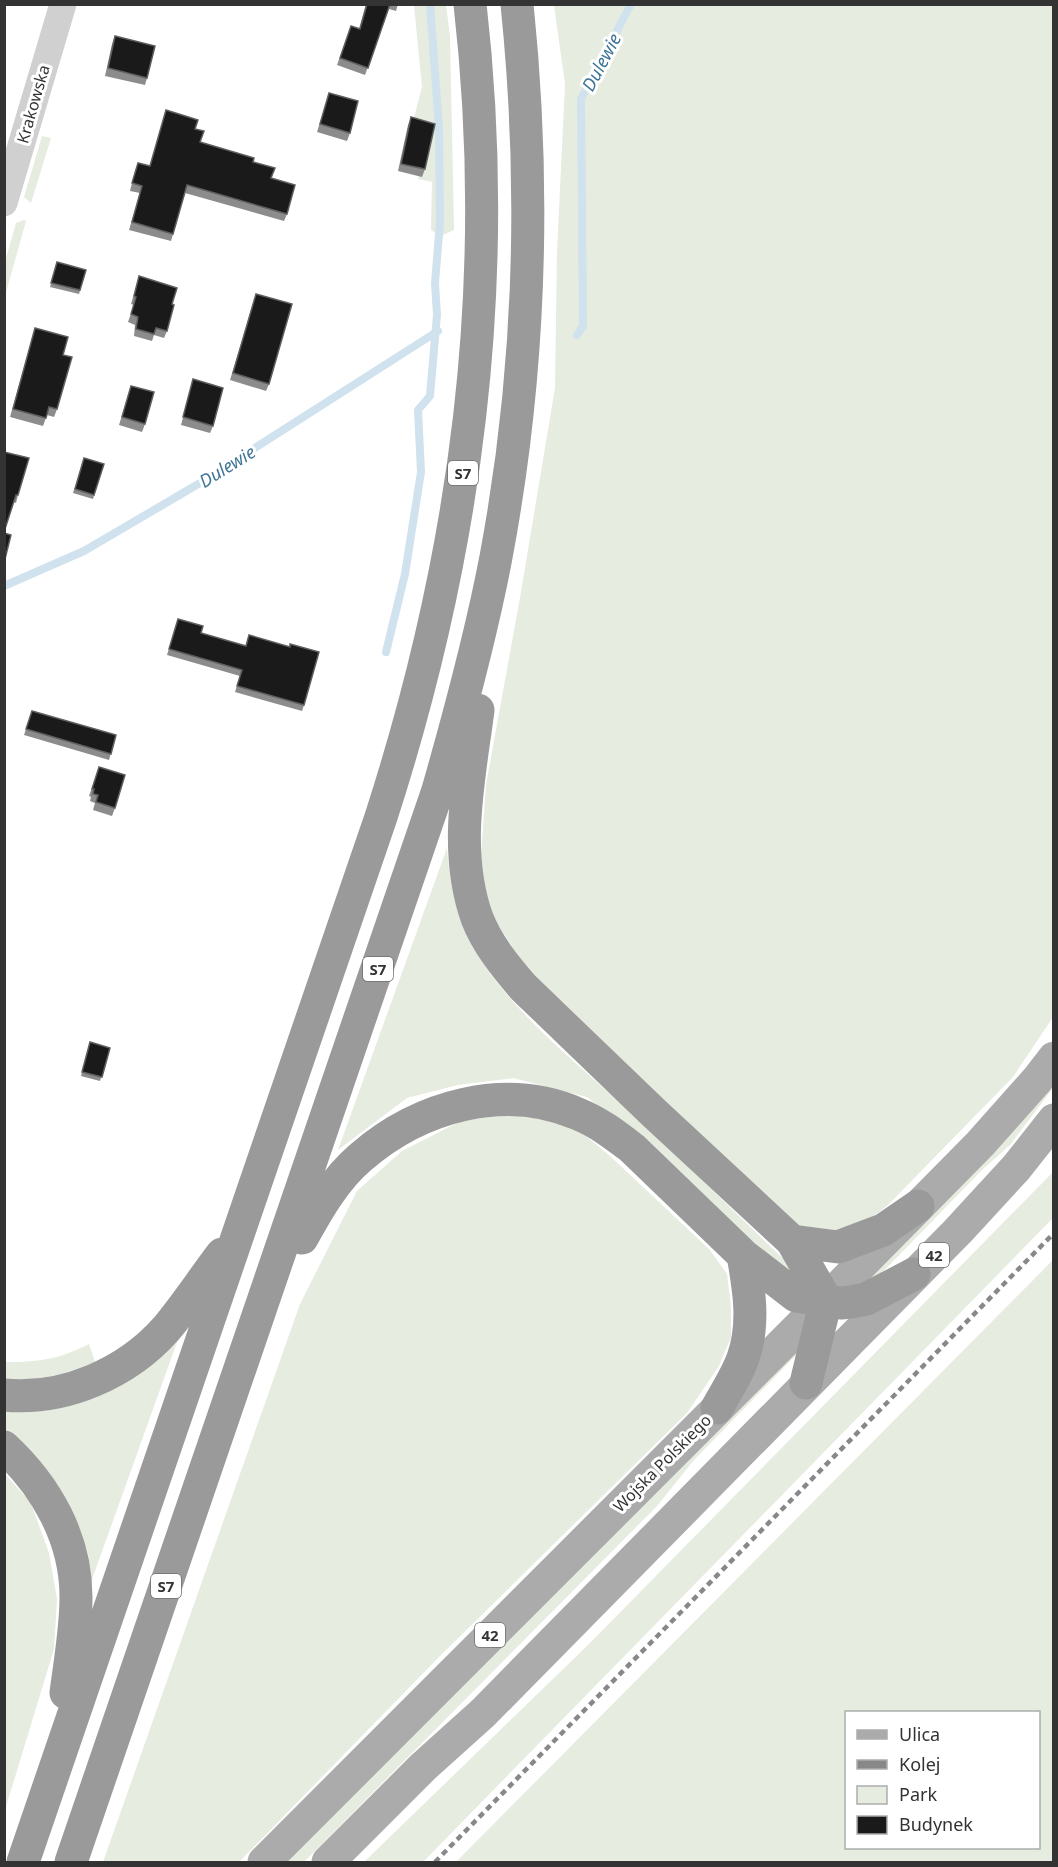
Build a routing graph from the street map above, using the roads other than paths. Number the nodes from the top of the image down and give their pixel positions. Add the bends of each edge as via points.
1 (63, 4) edge
2 (470, 4) edge
3 (517, 4) edge
4 (4, 203) edge
5 (484, 615) junction
6 (1053, 1058) edge
7 (1053, 1120) edge
8 (918, 1206) junction
9 (240, 1231) junction
10 (792, 1241) junction
11 (744, 1255) junction
12 (915, 1274) junction
13 (826, 1300) junction
14 (258, 1319) junction
15 (806, 1383) junction
16 (4, 1395) edge
17 (717, 1408) junction
18 (4, 1447) edge
19 (58, 1758) junction
20 (23, 1863) edge
21 (71, 1863) edge
22 (264, 1863) edge
23 (328, 1863) edge

1 - 4 street, Krakowska
2 - 9 highway, S7 via 479,108 482,239 471,416 457,514 406,740
3 - 5 highway, S7 via 526,154 524,337 510,472
5 - 10 highway via 482,673 463,842 477,919 508,970 531,995
5 - 14 highway, S7 via 438,790
6 - 8 main road, Wojska Polskiego / 42 via 980,1144
7 - 12 main road, 42 via 1016,1168
8 - 10 highway via 883,1230 838,1246
8 - 13 main road, Wojska Polskiego / 42
9 - 16 highway via 166,1329 135,1357 105,1376 74,1388 32,1396
9 - 19 highway, S7
10 - 13 highway
11 - 13 highway via 796,1296
11 - 14 highway via 614,1133 557,1107 516,1098 492,1099 447,1108 420,1119 360,1158 324,1200
11 - 17 highway via 751,1308 750,1336 743,1360
12 - 13 highway via 866,1299 840,1303
12 - 15 main road, 42
13 - 15 highway
13 - 17 main road, Wojska Polskiego / 42
14 - 21 highway, S7
15 - 23 main road, 42 via 483,1713
17 - 22 main road, Wojska Polskiego / 42
18 - 19 highway via 32,1476 55,1510 74,1574 76,1610
19 - 20 highway, S7

